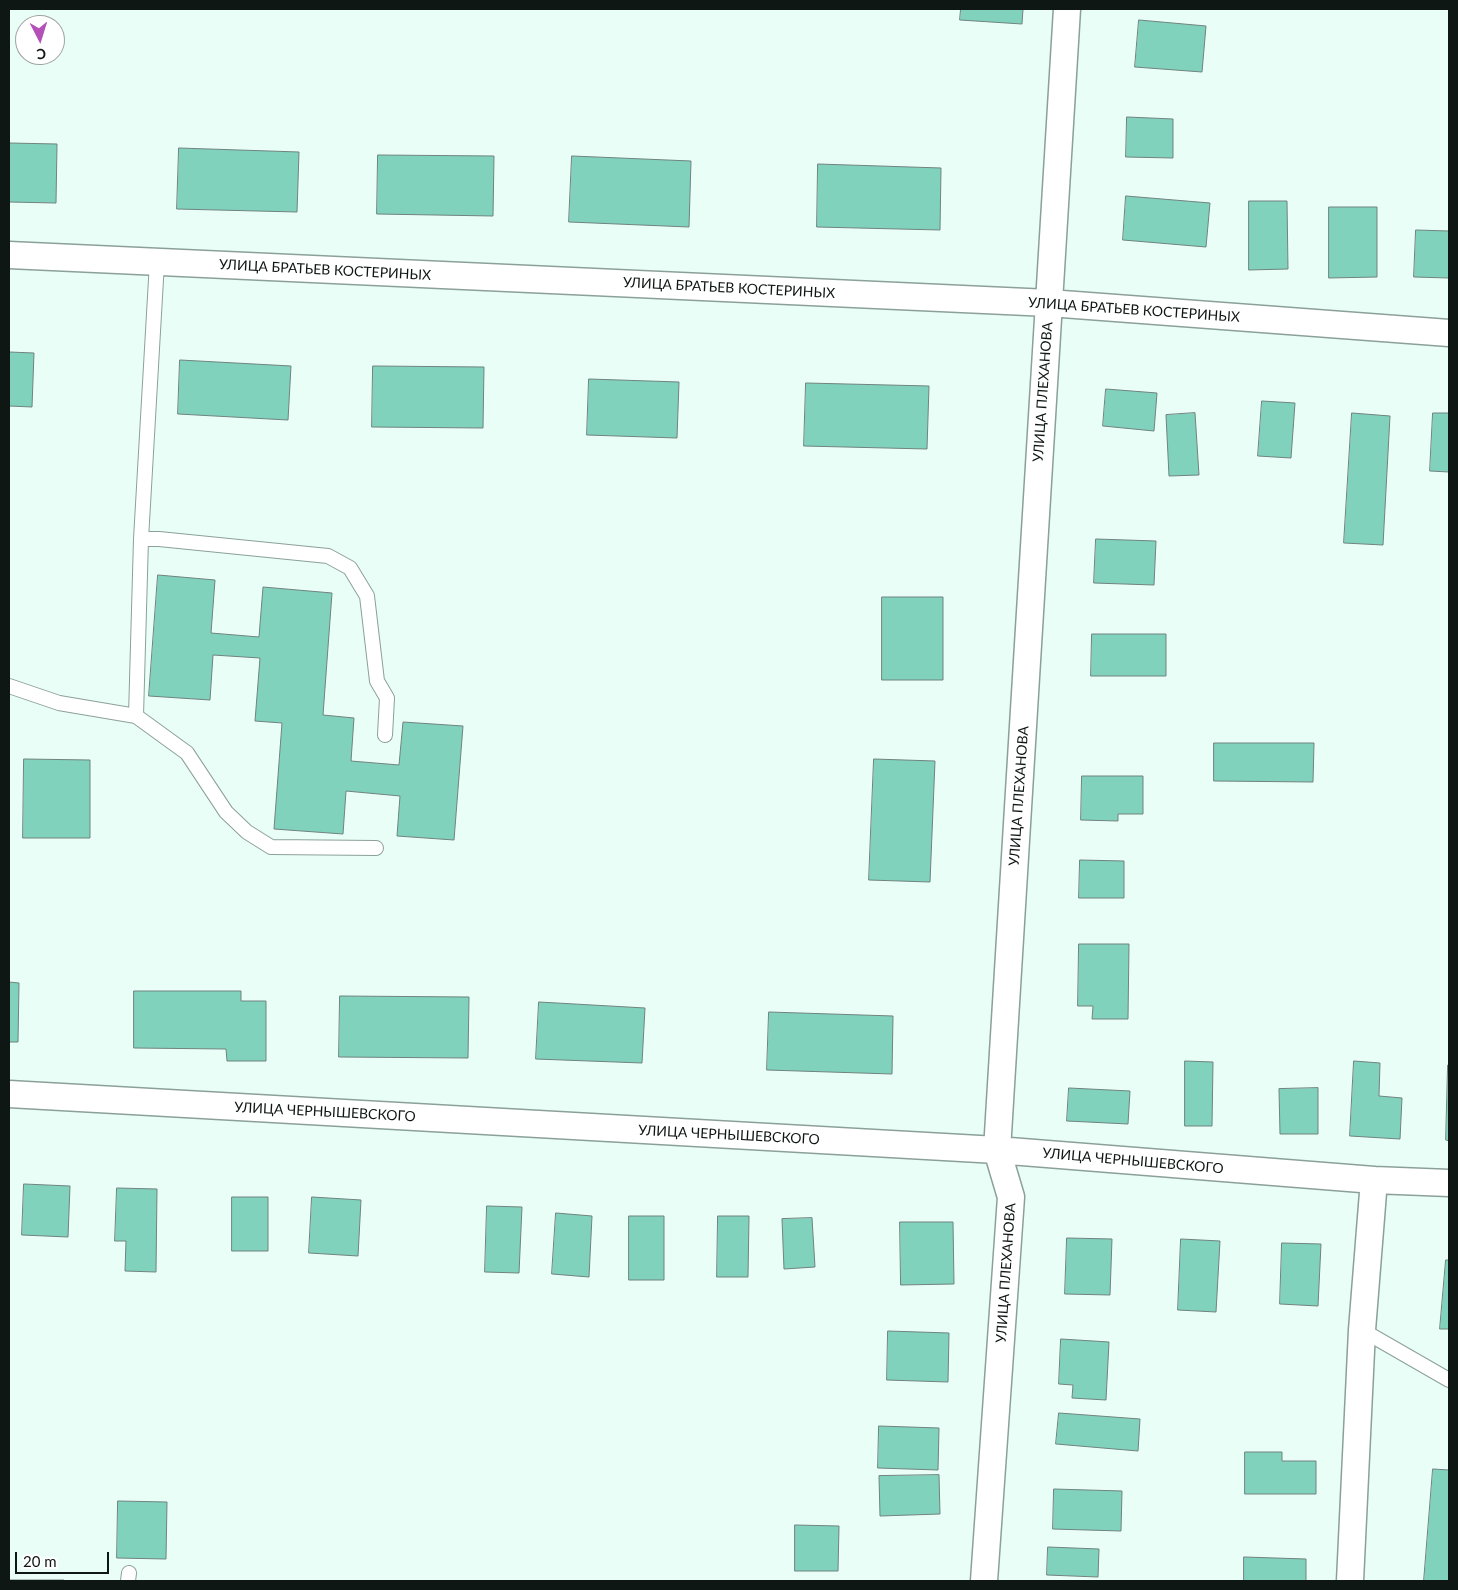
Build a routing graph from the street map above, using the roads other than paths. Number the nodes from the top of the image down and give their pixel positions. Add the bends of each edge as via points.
1 (1067, 9) edge
2 (9, 255) edge
3 (157, 262) junction
4 (1049, 303) junction
5 (1449, 333) edge
6 (141, 539) junction
7 (9, 686) edge
8 (136, 716) junction
9 (384, 735) dead end
10 (376, 848) dead end
11 (9, 1094) edge
12 (997, 1150) junction
13 (1374, 1180) junction
14 (1449, 1183) edge
15 (1362, 1330) junction
16 (1449, 1380) edge
17 (984, 1581) edge
18 (1350, 1581) edge

1 - 4 street, УЛИЦА ПЛЕХАНОВА
2 - 3 street, УЛИЦА БРАТЬЕВ КОСТЕРИНЫХ
3 - 4 street, УЛИЦА БРАТЬЕВ КОСТЕРИНЫХ
3 - 6 lane
4 - 5 street, УЛИЦА БРАТЬЕВ КОСТЕРИНЫХ
4 - 12 street, УЛИЦА ПЛЕХАНОВА
6 - 8 lane
6 - 9 lane via 328,556 350,568 367,596 377,680 387,698
7 - 8 lane via 59,703
8 - 10 lane via 187,752 226,812 247,832 271,847
11 - 12 street, УЛИЦА ЧЕРНЫШЕВСКОГО
12 - 13 street, УЛИЦА ЧЕРНЫШЕВСКОГО
12 - 17 street, УЛИЦА ПЛЕХАНОВА via 1012,1197
13 - 14 street, УЛИЦА ЧЕРНЫШЕВСКОГО
13 - 15 street
15 - 16 lane
15 - 18 street

